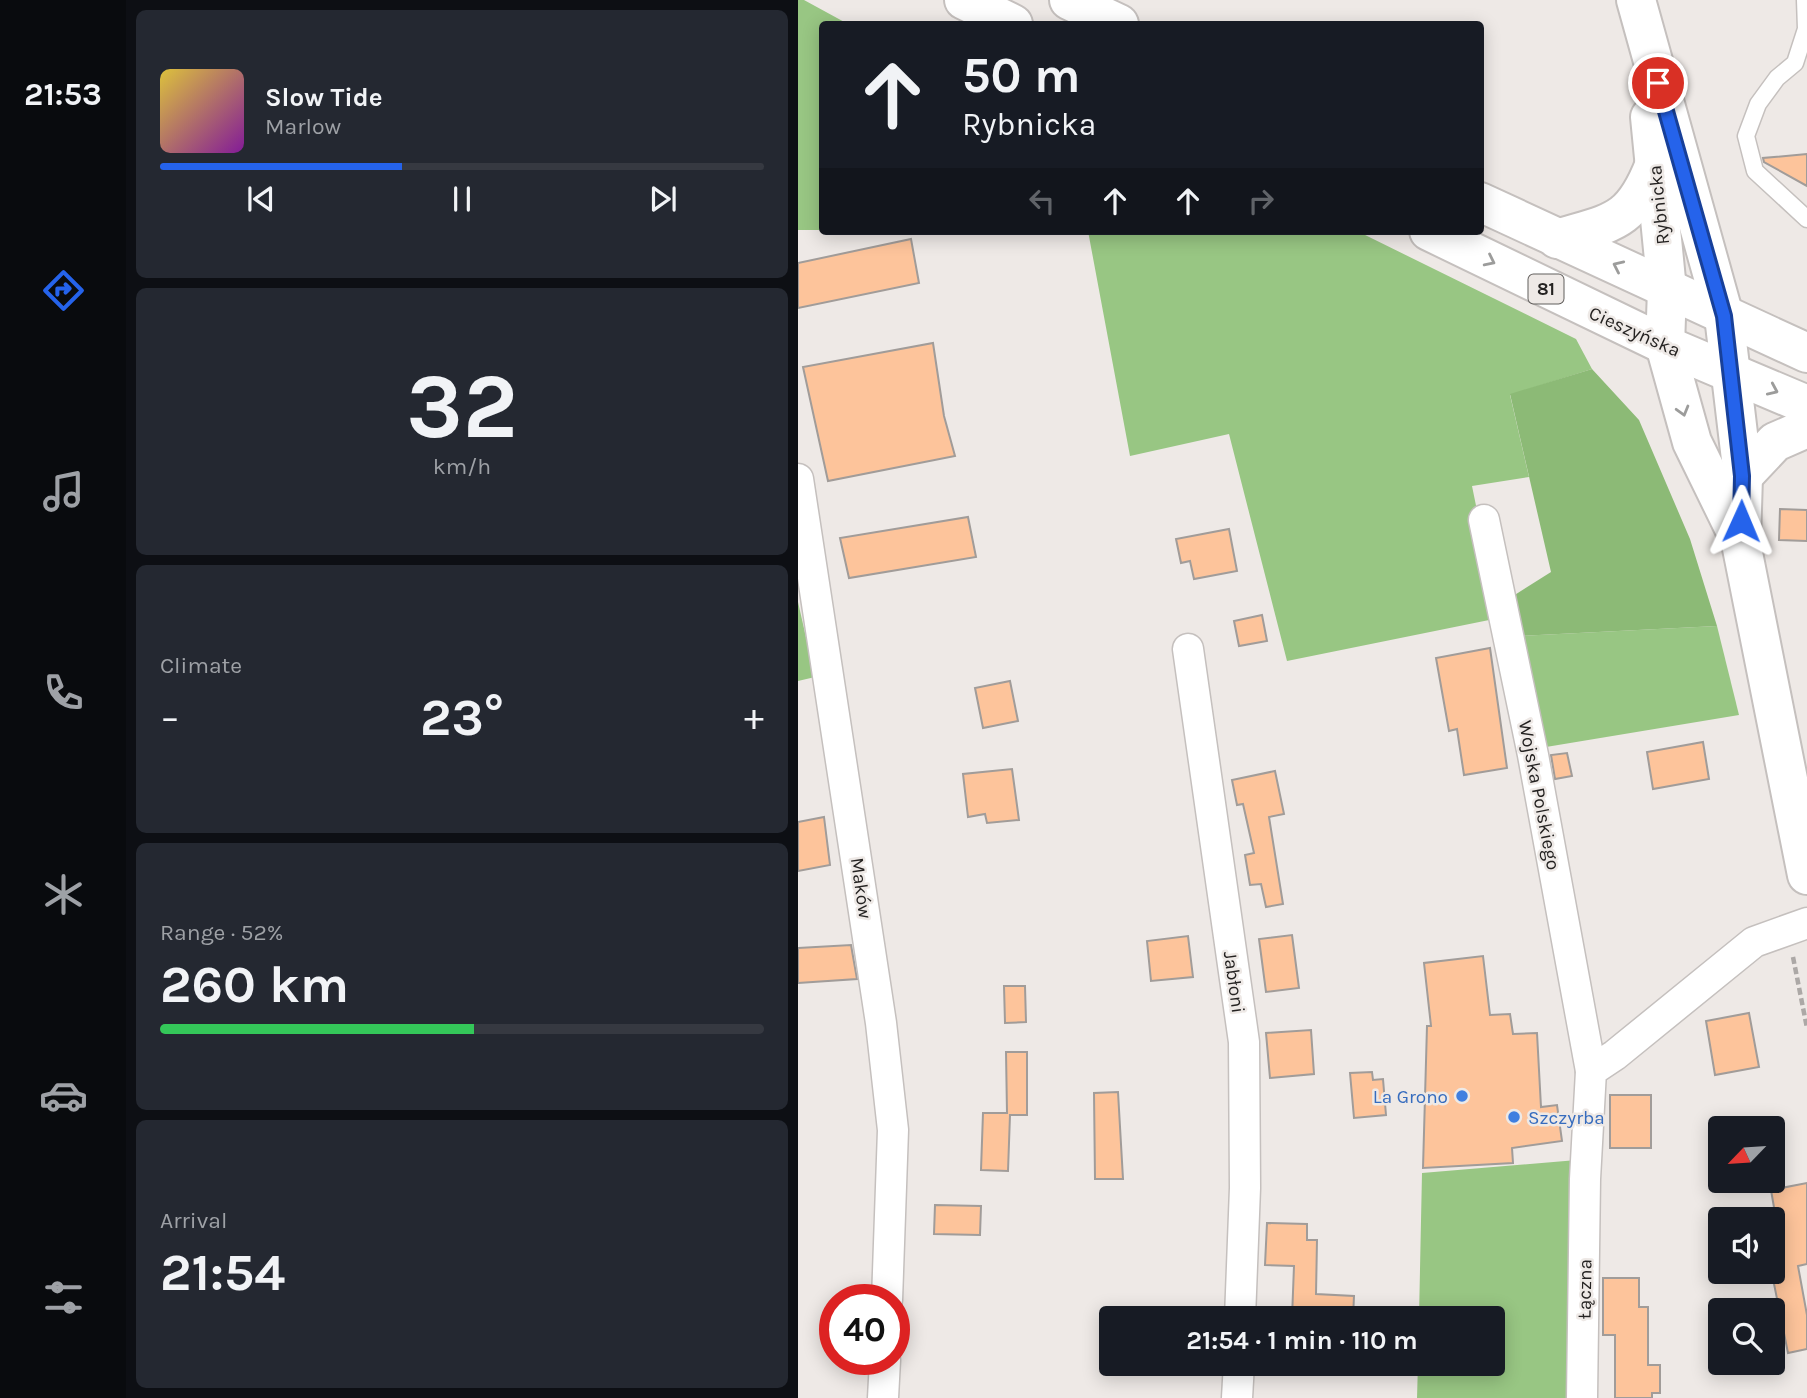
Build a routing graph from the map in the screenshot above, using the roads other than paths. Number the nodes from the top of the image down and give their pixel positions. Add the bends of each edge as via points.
1 (964, 0) edge
2 (1069, 0) edge
3 (1805, 0) edge
4 (1640, 18) edge
5 (1007, 21) edge
6 (1113, 21) edge
7 (1654, 166) junction
8 (1484, 203) edge
9 (1807, 219) edge
10 (1437, 235) edge
11 (1557, 239) junction
12 (1667, 290) junction
13 (1724, 316) junction
14 (1665, 345) junction
15 (1807, 353) edge
16 (1731, 372) junction
17 (1807, 405) edge
18 (1807, 428) edge
19 (1742, 476) junction
20 (798, 479) edge
21 (1484, 520) dead end
22 (1741, 543) junction
23 (1188, 649) dead end
24 (1807, 875) edge
25 (1797, 926) edge
26 (1591, 1071) junction
27 (1585, 1180) joint
28 (888, 1284) edge
29 (1240, 1306) edge
30 (884, 1375) edge
31 (1238, 1376) edge
32 (883, 1398) edge
33 (1237, 1398) edge
34 (1582, 1398) edge

1 - 5 street
2 - 6 street
3 - 9 lane via 1806,29 1795,62 1758,104 1746,136 1755,171
4 - 7 street, Rybnicka
4 - 13 street, Rybnicka
7 - 11 street via 1643,194 1618,221
7 - 12 street, Rybnicka
8 - 11 street
10 -> 14 street, Cieszyńska / 81
12 -> 11 street
12 - 13 street
12 - 14 street
13 - 15 street
13 - 16 street
14 - 16 street, Cieszyńska / 81
14 -> 22 street via 1692,442
16 -> 17 street, Cieszyńska / 81
16 - 19 street
18 - 19 street via 1775,442
19 - 22 street
20 - 28 street, Maków via 881,1023 893,1130
21 - 26 street, Wojska Polskiego
22 - 24 street
23 - 29 street, Jabłoni via 1244,1042
25 - 26 street via 1754,943
26 - 27 street, Wojska Polskiego
27 - 34 street, Łączna
30 - 32 street
31 - 33 street

